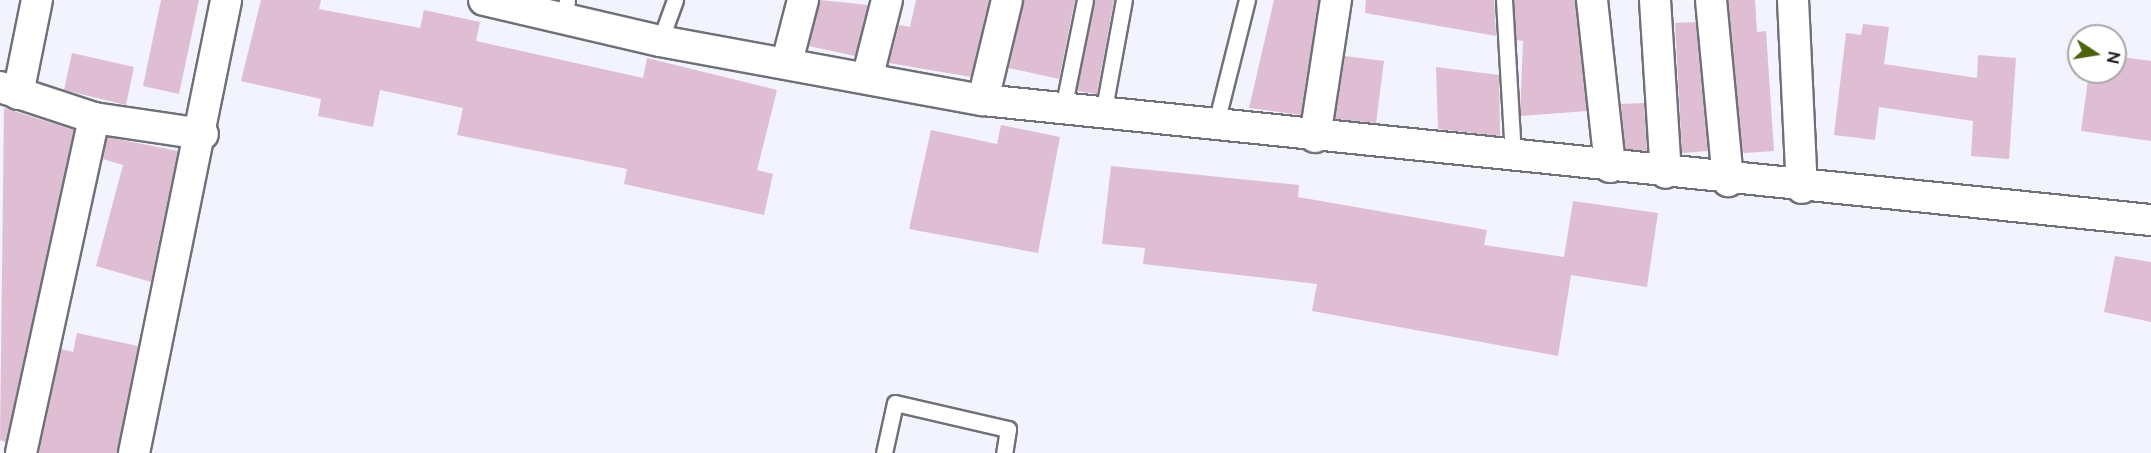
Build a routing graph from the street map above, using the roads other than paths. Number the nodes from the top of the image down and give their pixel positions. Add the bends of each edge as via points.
1 (37, 0) edge
2 (226, 0) edge
3 (484, 0) edge
4 (675, 0) edge
5 (803, 0) edge
6 (887, 0) edge
7 (1006, 0) edge
8 (1085, 0) edge
9 (1124, 0) edge
10 (1247, 0) edge
11 (1336, 0) edge
12 (1504, 0) edge
13 (1592, 0) edge
14 (1655, 0) edge
15 (1711, 0) edge
16 (1793, 0) edge
17 (566, 9) edge
18 (660, 41) junction
19 (787, 62) junction
20 (868, 75) junction
21 (9, 90) edge
22 (983, 100) junction
23 (1063, 109) junction
24 (1102, 114) junction
25 (94, 118) junction
26 (1215, 127) junction
27 (203, 134) junction
28 (1315, 137) junction
29 (1513, 156) junction
30 (1610, 167) junction
31 (1666, 173) junction
32 (1728, 181) junction
33 (1802, 188) junction
34 (2151, 220) edge
35 (21, 453) edge
36 (134, 453) edge
37 (884, 453) edge
38 (1004, 453) edge

1 - 21 street
2 - 27 street
3 - 17 street
4 - 18 lane
5 - 19 street
6 - 20 street
7 - 22 street
8 - 23 lane
9 - 24 lane
10 - 26 lane
11 - 28 street
12 - 29 lane
13 - 30 street
14 - 31 street
15 - 32 street
16 - 33 street
17 - 18 street
18 - 19 street
19 - 20 street
20 - 22 street
21 - 25 street
22 - 23 street
23 - 24 street
24 - 26 street
25 - 27 street
25 - 35 street
26 - 28 street
27 - 36 street
28 - 29 street
29 - 30 street
30 - 31 street
31 - 32 street
32 - 33 street
33 - 34 street
37 - 38 lane via 895,403 1008,429

